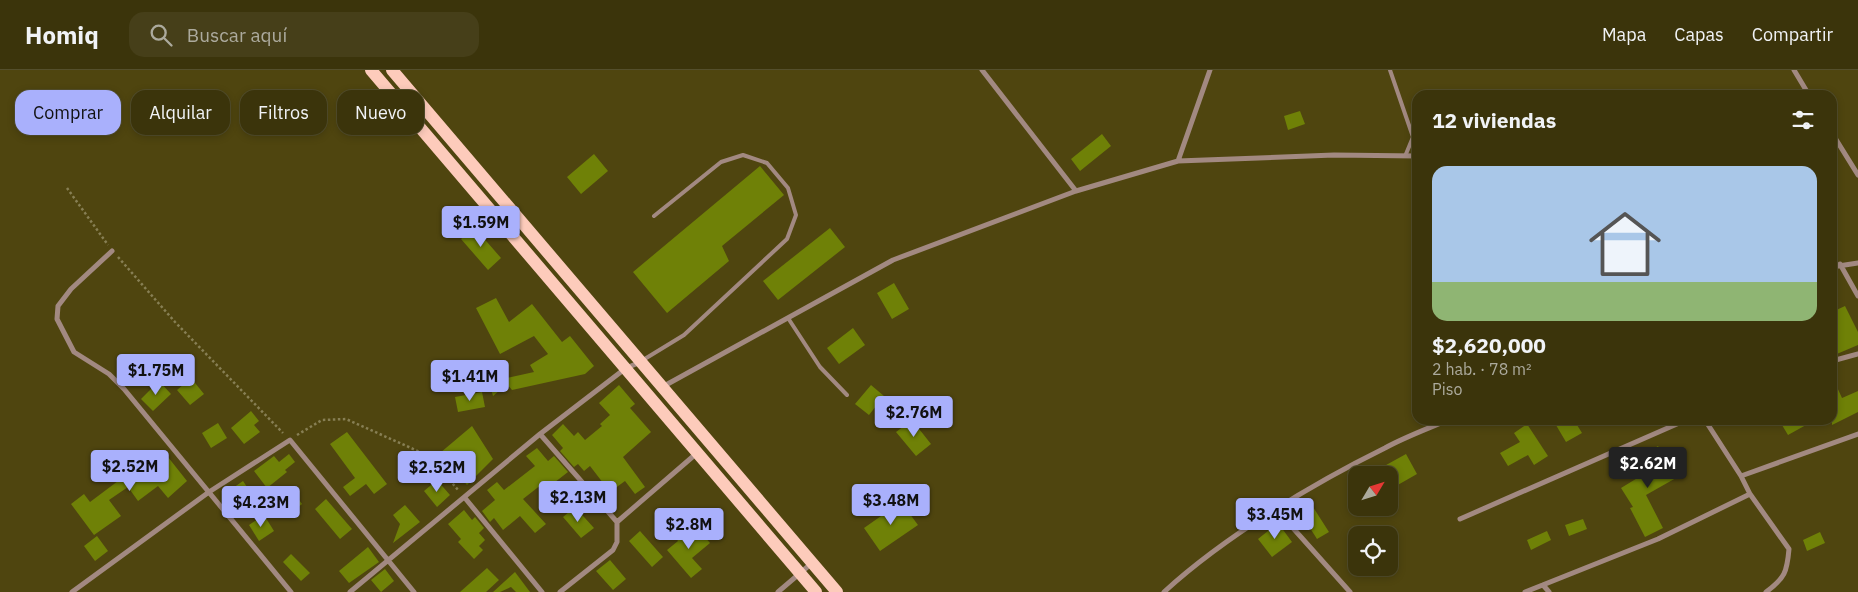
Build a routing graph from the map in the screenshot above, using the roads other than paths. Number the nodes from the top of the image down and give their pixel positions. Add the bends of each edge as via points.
1 (372, 70) edge
2 (392, 70) edge
3 (982, 70) edge
4 (1210, 70) edge
5 (1390, 70) edge
6 (1794, 70) edge
7 (1806, 90) edge
8 (1412, 131) edge
9 (1412, 141) edge
10 (1837, 141) edge
11 (1406, 154) junction
12 (1412, 155) edge
13 (1178, 161) junction
14 (1858, 175) edge
15 (1076, 191) junction
16 (654, 216) dead end
17 (112, 251) road end
18 (1858, 263) edge
19 (1840, 264) junction
20 (1837, 265) edge
21 (1858, 296) edge
22 (788, 318) junction
23 (1858, 354) edge
24 (1837, 360) edge
25 (641, 362) junction
26 (626, 368) junction
27 (664, 387) junction
28 (846, 395) dead end
29 (1437, 425) edge
30 (1675, 425) edge
31 (1708, 425) edge
32 (540, 434) junction
33 (1858, 434) edge
34 (698, 453) junction
35 (1741, 476) junction
36 (209, 492) junction
37 (1750, 494) junction
38 (465, 498) junction
39 (1276, 509) junction
40 (1460, 519) dead end
41 (617, 522) junction
42 (388, 560) junction
43 (812, 562) junction
44 (800, 572) junction
45 (1543, 585) junction
46 (72, 592) edge
47 (291, 592) edge
48 (350, 592) edge
49 (414, 592) edge
50 (542, 592) edge
51 (560, 592) edge
52 (778, 592) edge
53 (816, 592) edge
54 (837, 592) edge
55 (1164, 592) edge
56 (1350, 592) edge
57 (1525, 592) edge
58 (1549, 592) edge
59 (1766, 592) edge

1 - 26 main road
2 - 25 main road
3 - 15 street
4 - 13 street
5 - 8 lane
6 - 7 street
9 - 11 lane
10 - 14 street
11 - 12 street
11 - 13 street
13 - 15 street
15 - 22 street via 893,260
16 - 25 lane via 721,162 743,155 767,163 788,188 796,215 787,239 684,334
17 - 36 street via 58,306 57,319 74,352 109,374 124,389
18 - 19 street
19 - 20 street
19 - 21 street
22 - 27 street
22 - 28 lane via 820,367
23 - 24 street
25 - 26 street
25 - 27 main road
26 - 32 street
26 - 34 main road
27 - 43 main road
29 - 39 street via 1385,448
30 - 40 street
31 - 35 street
32 - 38 street
32 - 41 street
33 - 35 street
34 - 41 street
34 - 44 main road
35 - 37 street
36 - 42 street via 290,440
36 - 46 street
36 - 47 street
37 - 45 street via 1658,539
37 - 59 street via 1789,549 1787,570
38 - 42 street
38 - 50 street
39 - 55 street via 1182,575
39 - 56 street
41 - 51 street via 617,542 613,550
42 - 48 street
42 - 49 street
43 - 44 street
43 - 54 main road
44 - 52 street
44 - 53 main road
45 - 57 street
45 - 58 street

